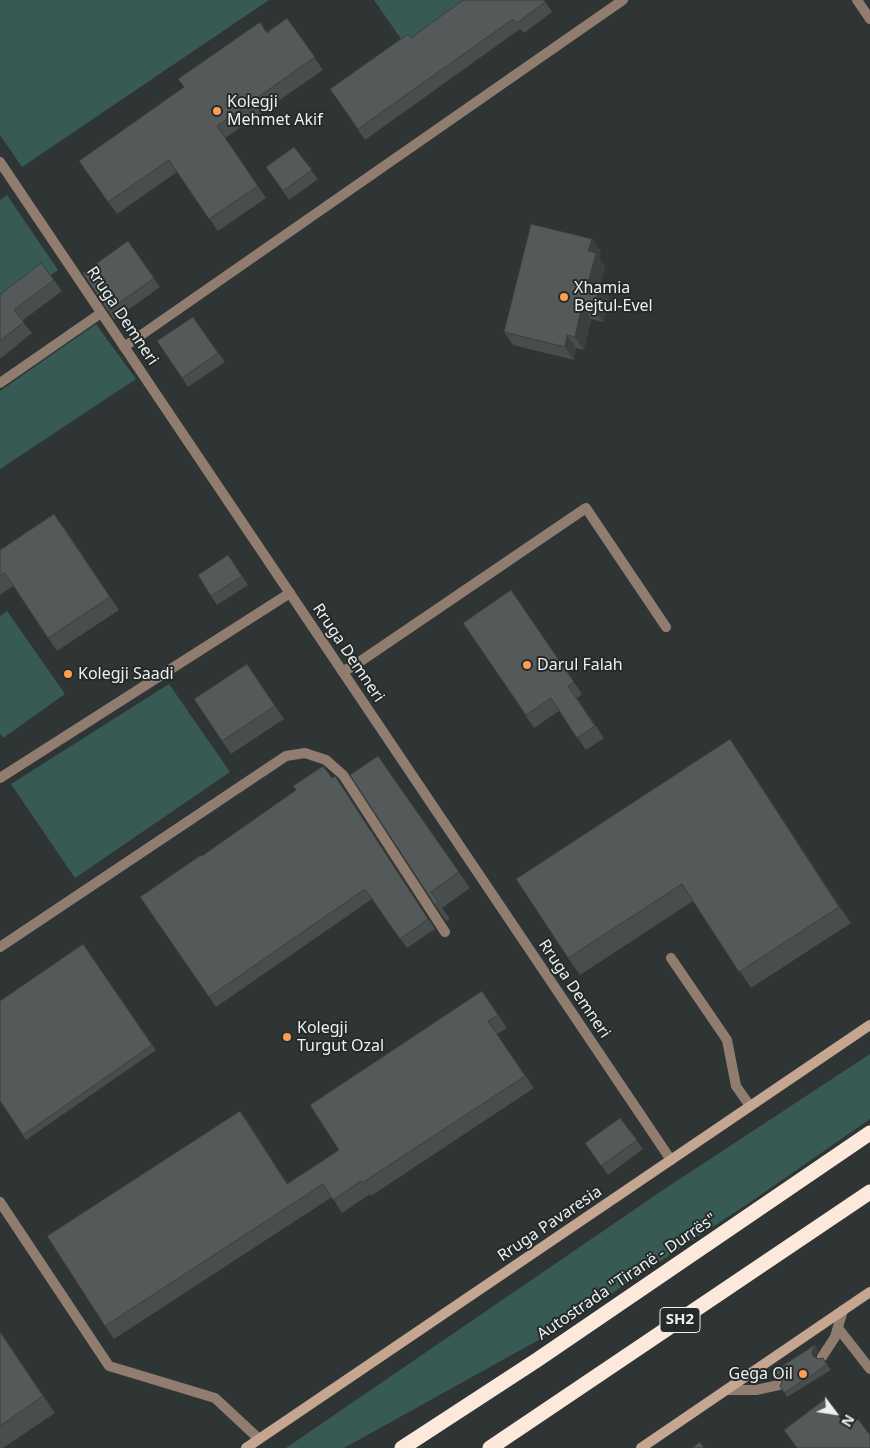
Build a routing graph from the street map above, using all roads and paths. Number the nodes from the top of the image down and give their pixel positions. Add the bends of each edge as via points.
1 (623, 0) edge
2 (857, 0) edge
3 (870, 19) edge
4 (0, 162) edge
5 (101, 313) junction
6 (124, 347) junction
7 (0, 384) edge
8 (290, 593) junction
9 (666, 627) dead end
10 (342, 671) junction
11 (0, 778) edge
12 (445, 932) dead end
13 (0, 947) edge
14 (671, 958) dead end
15 (870, 1025) edge
16 (750, 1106) junction
17 (870, 1133) edge
18 (671, 1160) junction
19 (870, 1192) edge
20 (0, 1202) edge
21 (870, 1292) edge
22 (843, 1310) junction
23 (838, 1328) junction
24 (822, 1357) edge
25 (870, 1369) edge
26 (779, 1385) edge
27 (726, 1390) junction
28 (259, 1439) junction
29 (246, 1448) edge
30 (402, 1448) edge
31 (490, 1448) edge
32 (641, 1448) edge

1 - 6 street
2 - 3 street
4 - 5 street, Rruga Demneri
5 - 6 street, Rruga Demneri
5 - 7 street
6 - 8 street, Rruga Demneri
8 - 10 street, Rruga Demneri
8 - 11 street
9 - 10 street via 586,508
10 - 18 street, Rruga Demneri
12 - 13 street via 343,775 326,760 305,753 286,756
14 - 16 street via 727,1040 736,1086
15 - 16 main road, Rruga Pavaresia
16 - 18 main road, Rruga Pavaresia
17 - 30 highway, Autostrada "Tiranë - Durrës"
18 - 28 main road, Rruga Pavaresia
19 - 31 highway, SH2
20 - 28 street via 110,1366 215,1398
21 - 22 main road
22 - 23 street
22 - 27 main road
23 - 24 street
23 - 25 street
26 - 27 street via 756,1390
27 - 32 main road
28 - 29 main road, Rruga Pavaresia

